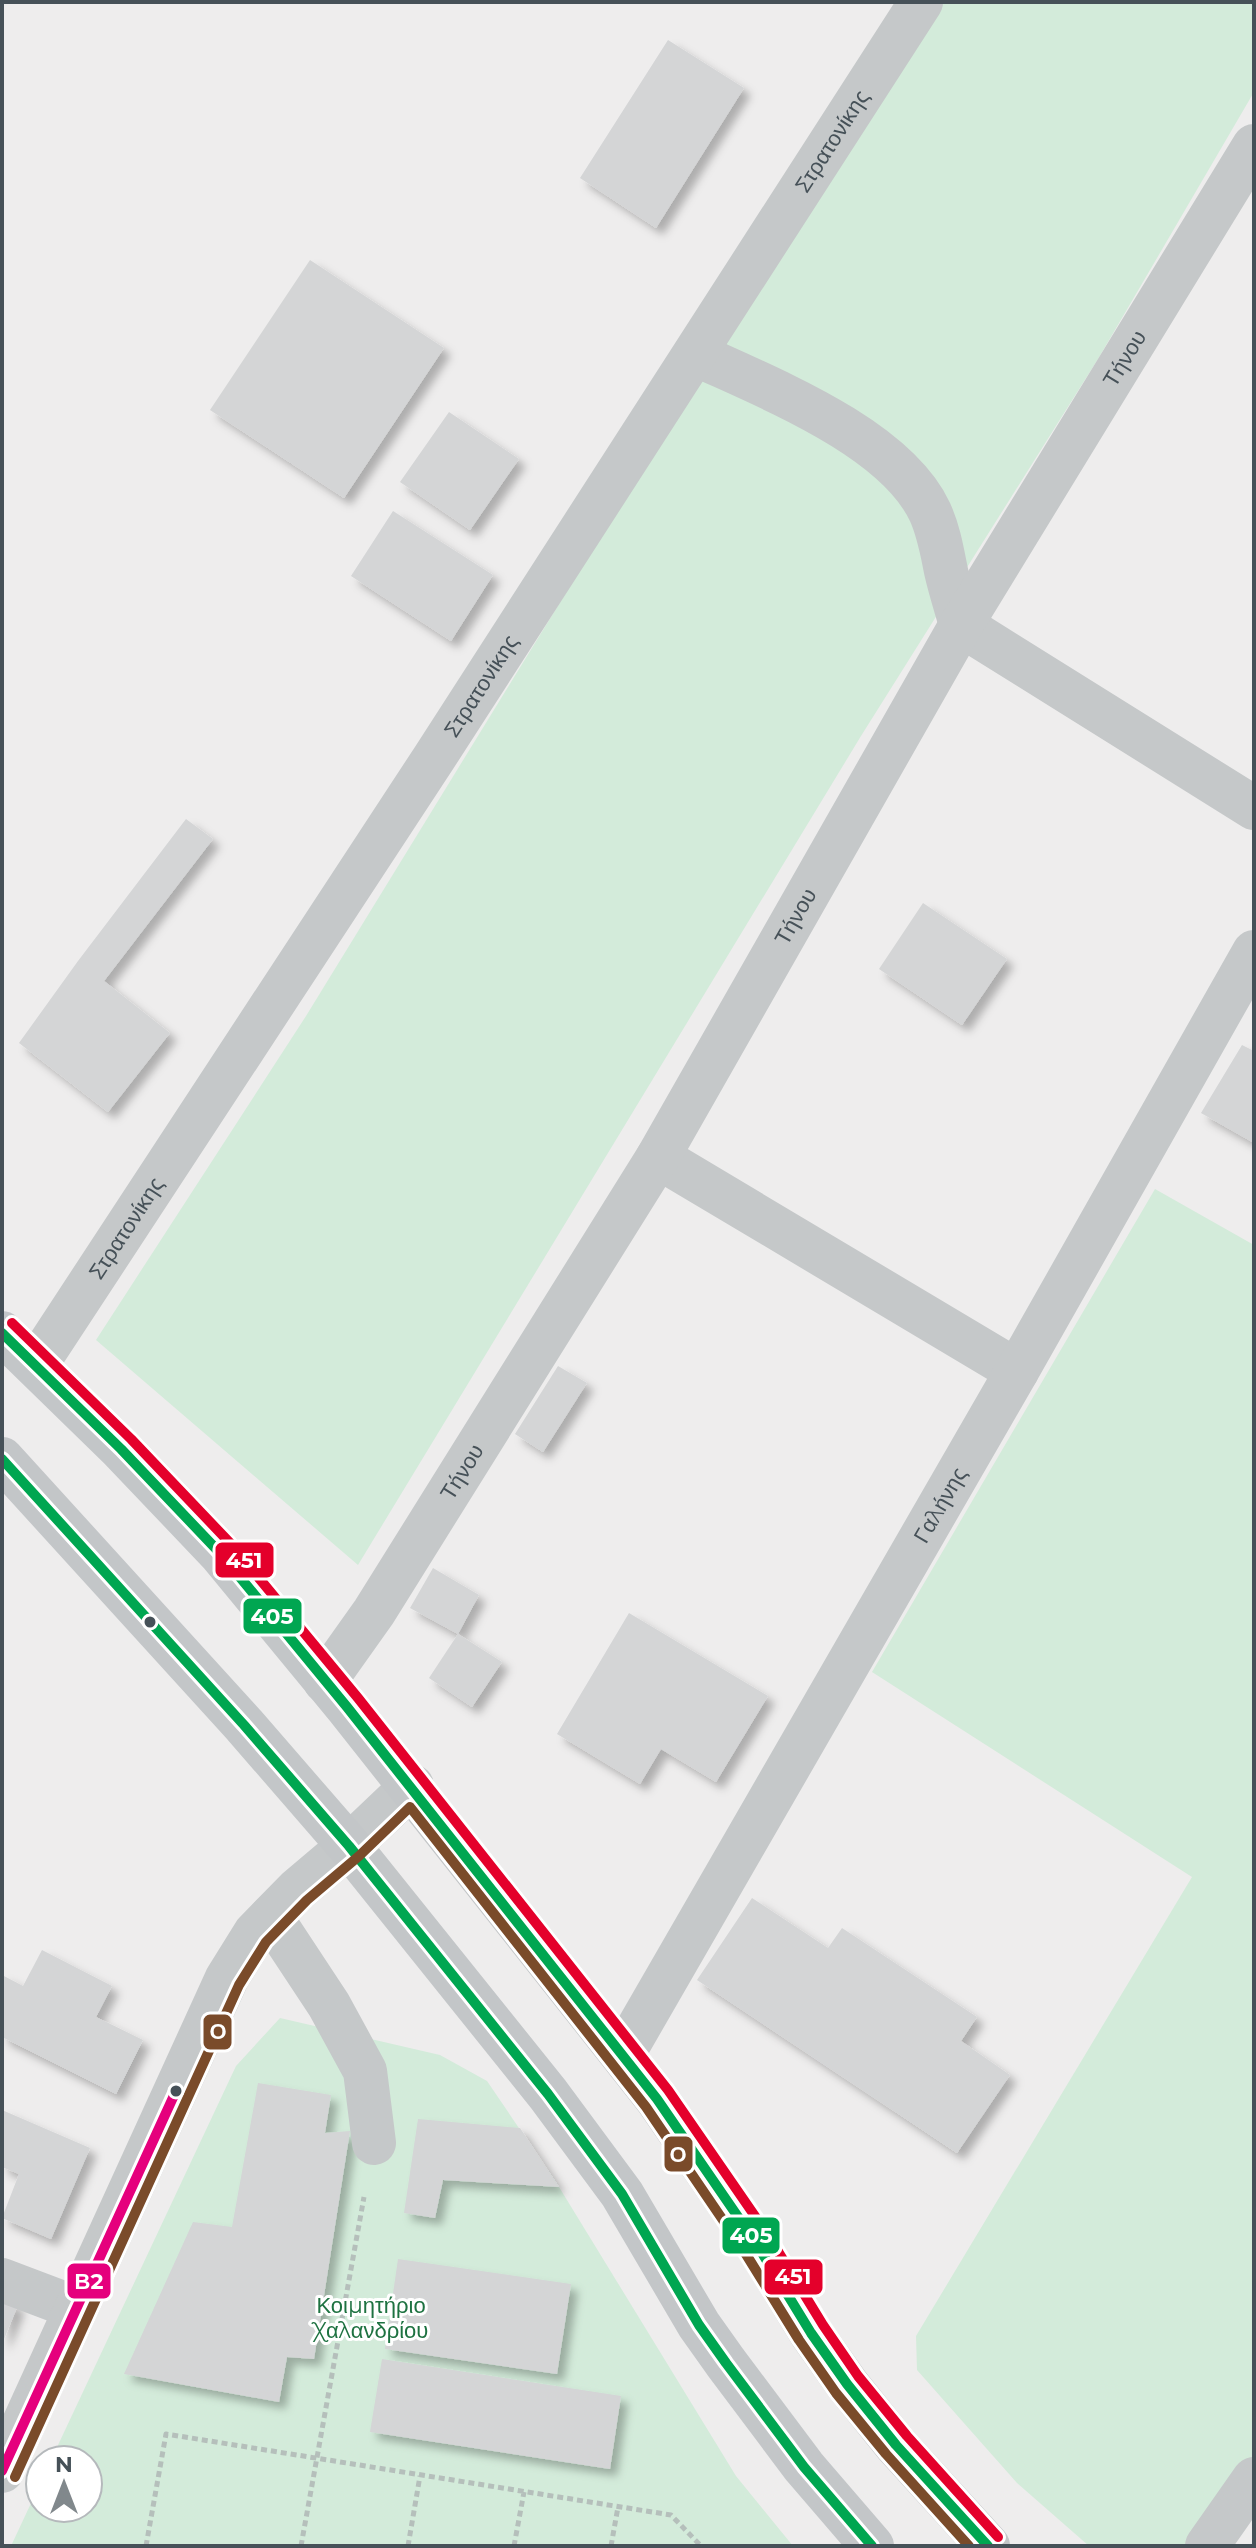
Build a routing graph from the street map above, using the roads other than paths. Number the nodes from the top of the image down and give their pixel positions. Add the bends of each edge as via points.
1 (921, 2) edge
2 (1247, 173) edge
3 (695, 354) junction
4 (961, 625) junction
5 (1254, 808) edge
6 (1254, 952) edge
7 (658, 1157) junction
8 (2, 1333) edge
9 (36, 1365) junction
10 (1017, 1371) junction
11 (2, 1459) edge
12 (325, 1681) junction
13 (412, 1786) junction
14 (349, 1846) junction
15 (271, 1917) junction
16 (623, 2054) junction
17 (374, 2143) road end
18 (2, 2280) edge
19 (76, 2308) junction
20 (2, 2471) edge
21 (1254, 2479) edge
22 (872, 2546) edge
23 (988, 2546) edge
24 (1207, 2546) edge

1 - 3 street, Στρατονίκης
2 - 4 street, Τήνου
3 - 4 street via 780,394 888,457 929,511
3 - 9 street, Στρατονίκης
4 - 5 street
4 - 7 street, Τήνου
6 - 10 street, Γαλήνης
7 - 10 street
7 - 12 street, Τήνου via 374,1612
8 - 9 main road
9 - 12 main road via 220,1553
10 - 16 street, Γαλήνης
11 - 14 main road
12 - 13 main road
13 - 14 street
13 - 16 main road
14 - 15 street
14 - 22 main road via 585,2143 726,2363
15 - 17 street via 365,2071
15 - 19 street via 227,1978
16 - 23 main road via 748,2231 847,2384
18 - 19 street
19 - 20 street
21 - 24 street

